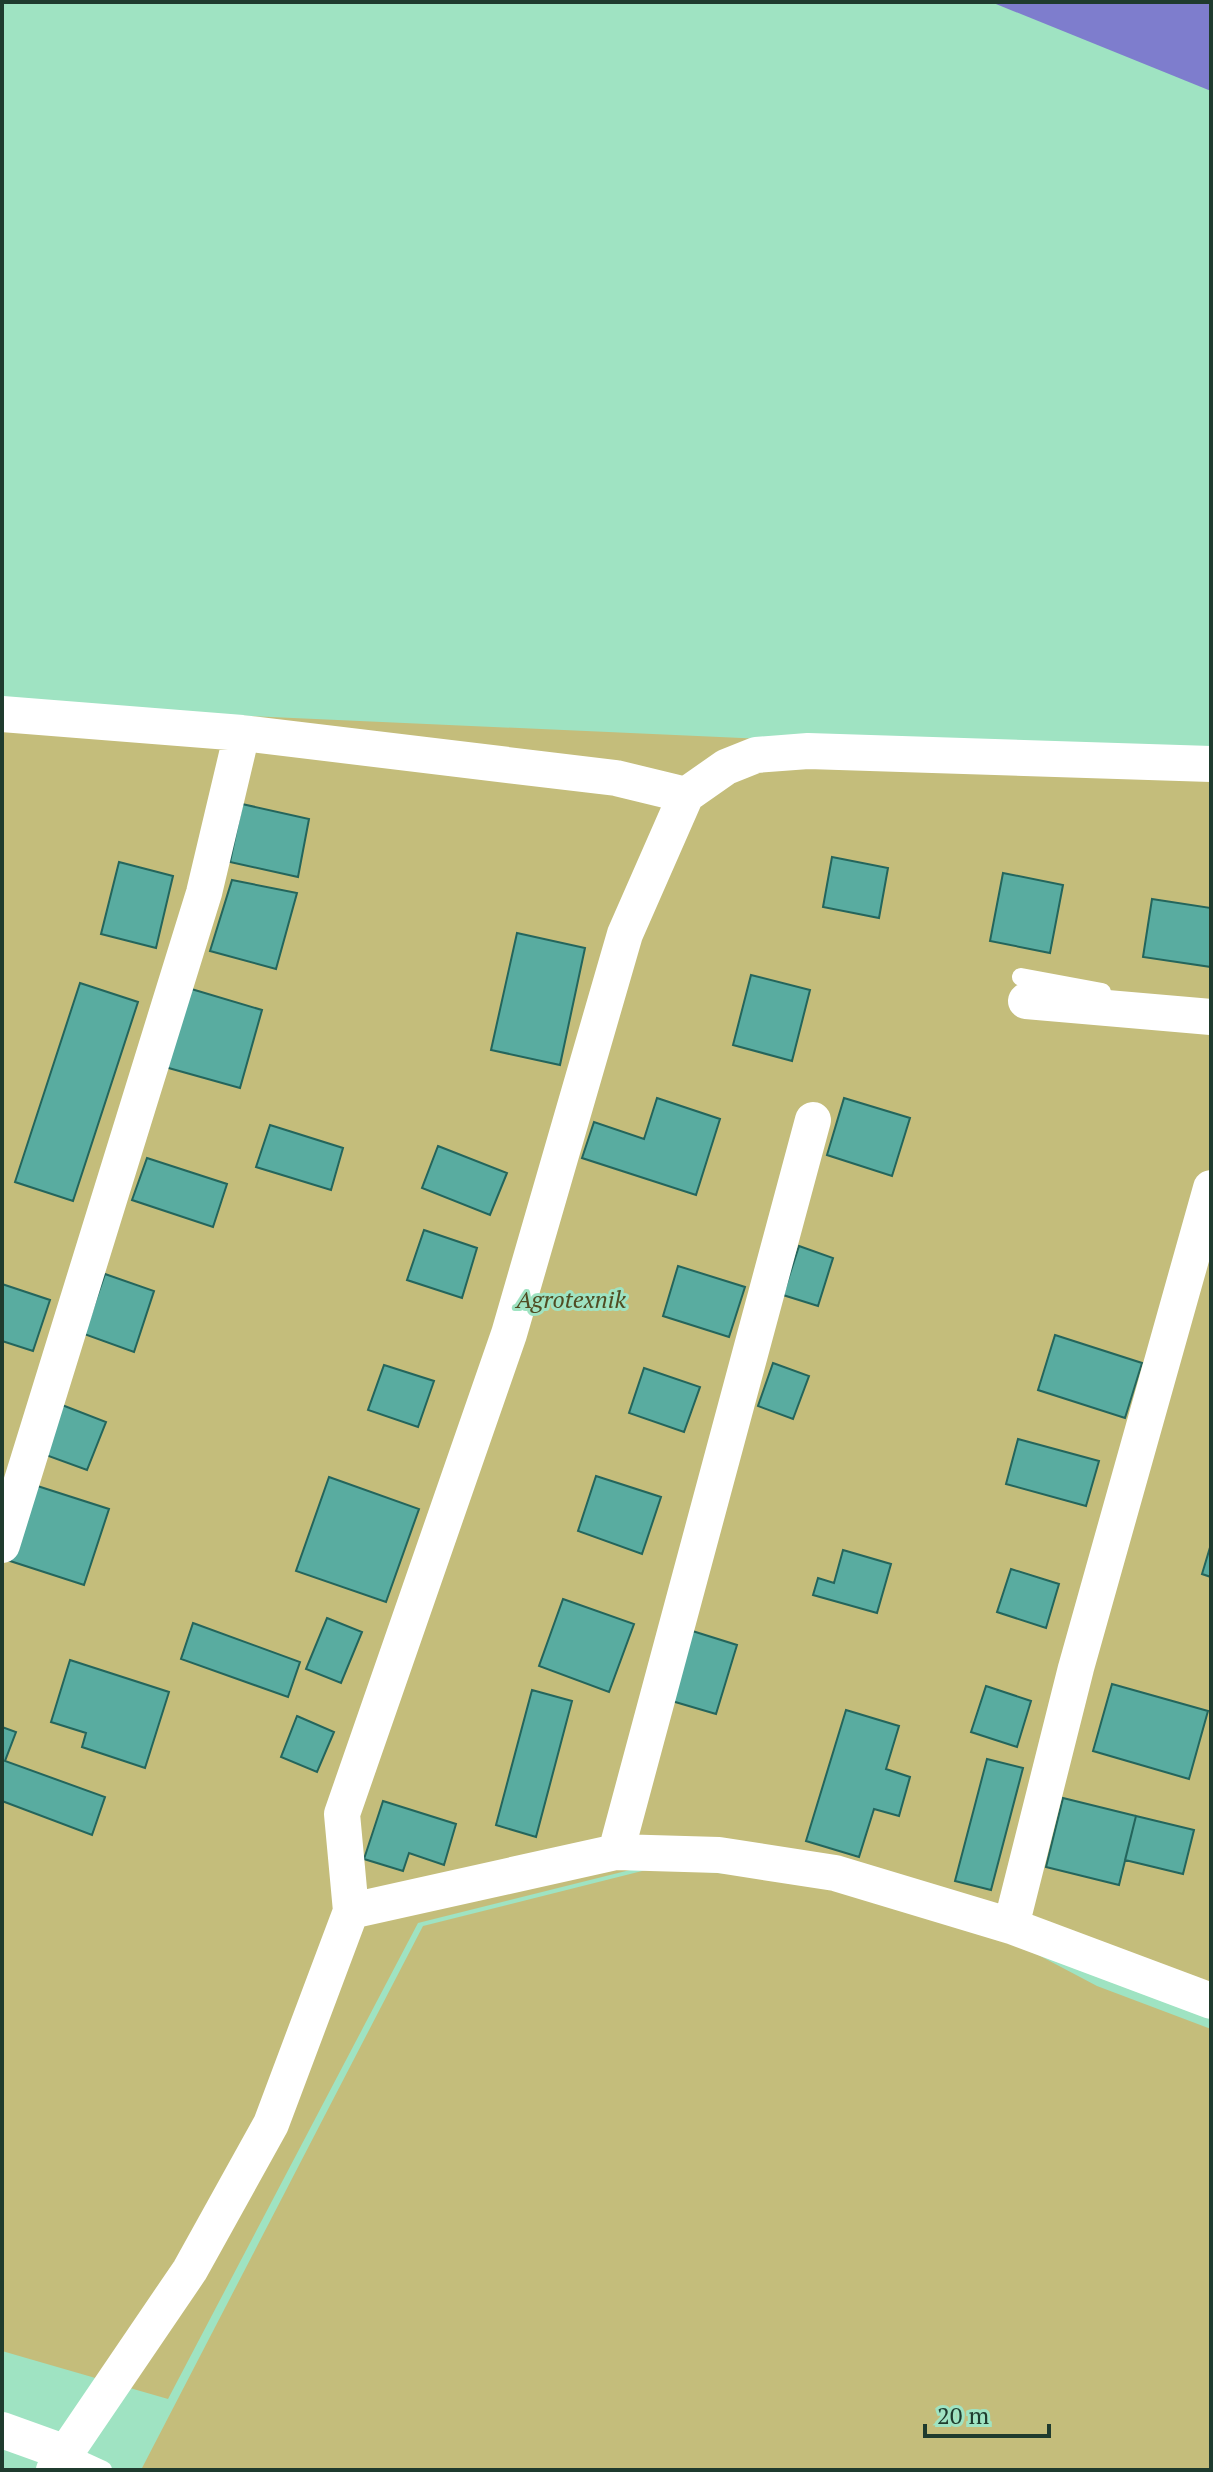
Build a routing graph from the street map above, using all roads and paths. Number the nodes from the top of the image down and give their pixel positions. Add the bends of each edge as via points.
1 (2, 714) edge
2 (242, 733) junction
3 (1211, 764) edge
4 (686, 795) junction
5 (1023, 989) dead end
6 (1211, 1015) edge
7 (813, 1120) dead end
8 (1211, 1188) edge
9 (2, 1545) edge
10 (616, 1852) junction
11 (351, 1911) junction
12 (1011, 1926) junction
13 (1211, 2001) edge
14 (2, 2430) edge
15 (60, 2462) edge
16 (103, 2470) edge

1 - 2 street
2 - 4 street via 616,778
2 - 9 street via 204,893
3 - 4 street via 808,751 756,755 726,767
4 - 11 street via 625,934 509,1334 342,1814
5 - 6 street
7 - 10 street
8 - 12 street via 1076,1668
10 - 11 street
10 - 12 street via 719,1855 835,1873
11 - 15 street via 271,2124 190,2270
12 - 13 street
14 - 15 street
15 - 16 lane

